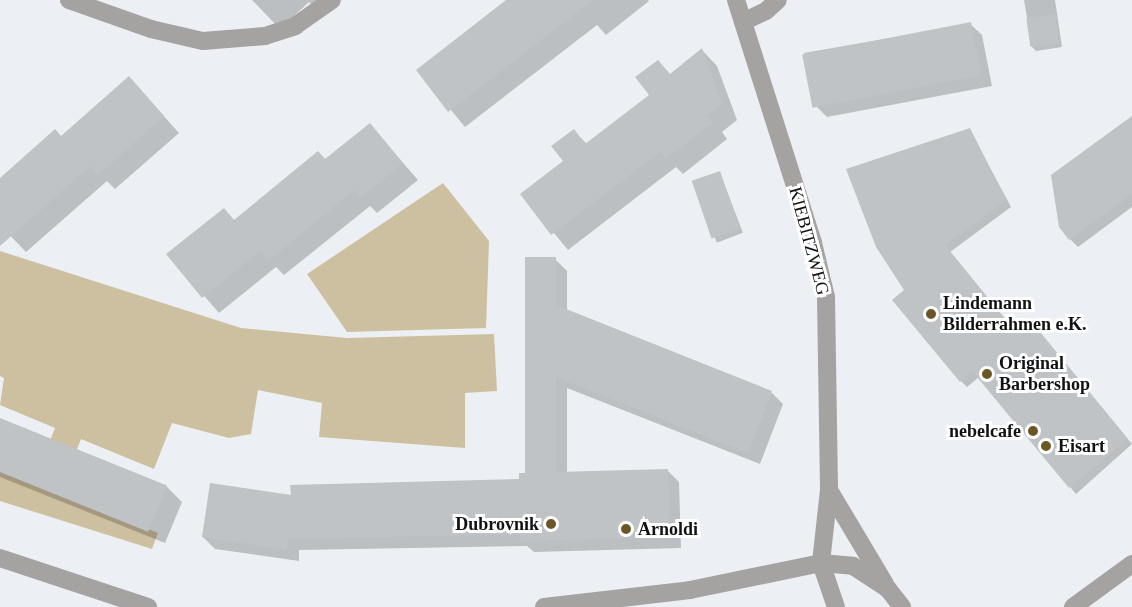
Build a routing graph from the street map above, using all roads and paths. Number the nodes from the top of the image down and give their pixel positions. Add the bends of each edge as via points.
1 (69, 0) edge
2 (332, 0) edge
3 (736, 0) edge
4 (778, 0) edge
5 (743, 22) junction
6 (830, 490) junction
7 (0, 558) edge
8 (821, 563) junction
9 (1132, 564) edge
10 (888, 589) junction
11 (148, 607) edge
12 (544, 607) edge
13 (836, 607) edge
14 (902, 607) edge
15 (1073, 607) edge

1 - 2 street via 151,29 203,41 265,36 295,26
3 - 5 street, KIEBITZWEG
4 - 5 street
5 - 6 street, KIEBITZWEG via 813,243 826,297
6 - 8 street, KIEBITZWEG
6 - 10 street, KIEBITZWEG
7 - 11 street
8 - 10 street via 853,566
8 - 12 street via 690,590
8 - 13 street
9 - 15 street
10 - 14 street

